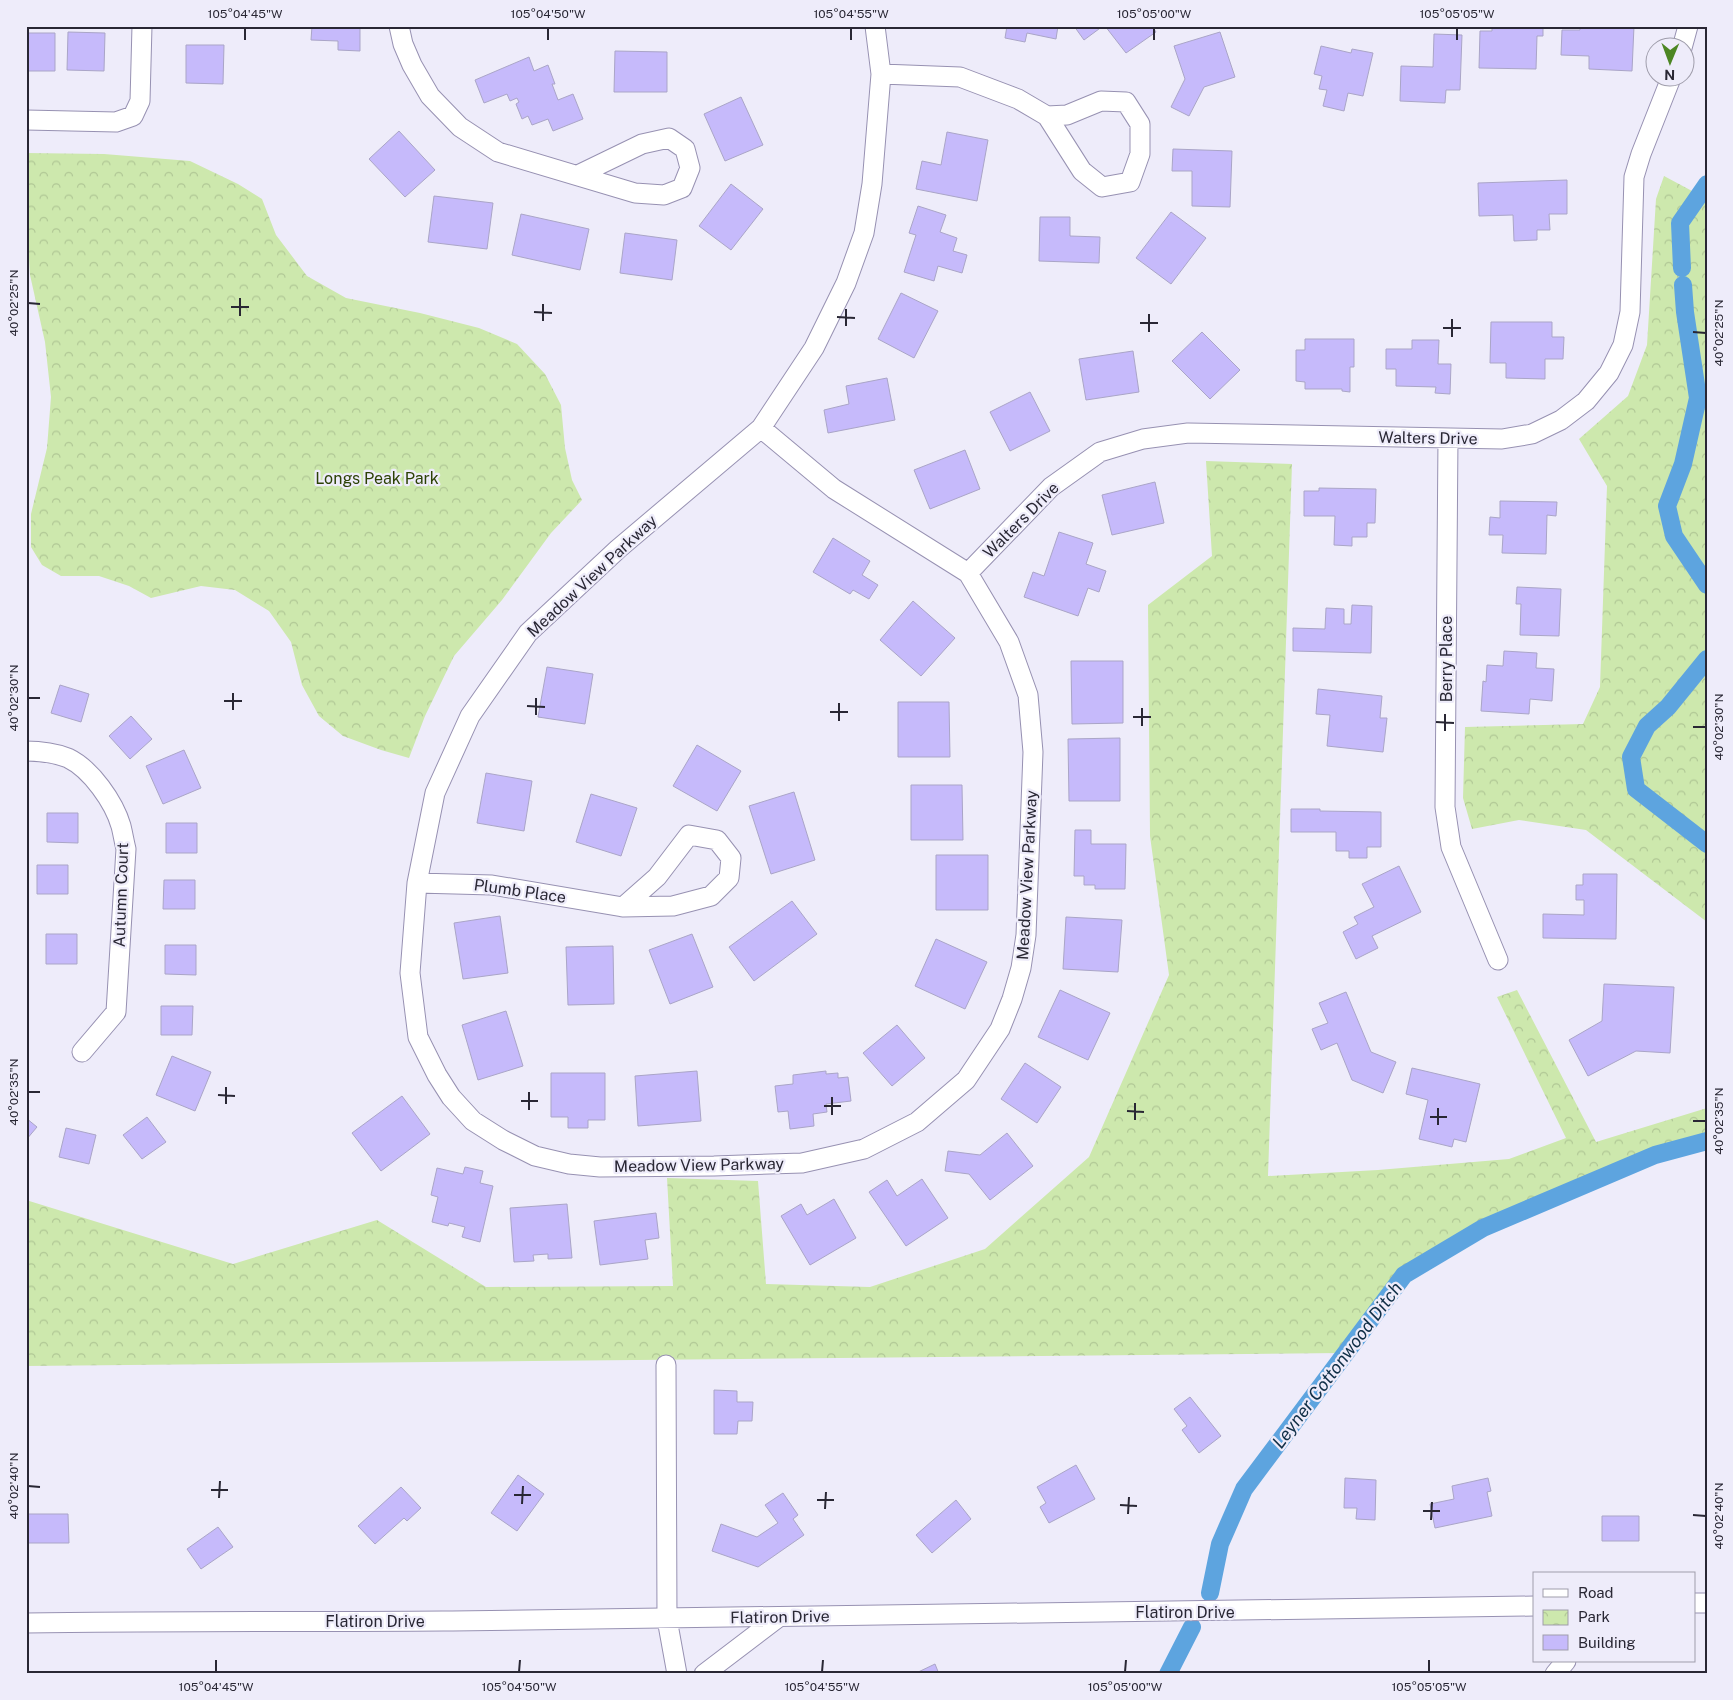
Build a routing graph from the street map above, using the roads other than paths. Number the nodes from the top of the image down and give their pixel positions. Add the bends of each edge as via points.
1 (142, 26) edge
2 (399, 26) edge
3 (875, 26) edge
4 (881, 74) junction
5 (1667, 88) edge
6 (1046, 116) junction
7 (26, 120) edge
8 (578, 175) junction
9 (761, 428) junction
10 (1448, 438) junction
11 (968, 573) junction
12 (26, 751) edge
13 (417, 883) junction
14 (623, 907) junction
15 (1498, 960) dead end
16 (82, 1052) dead end
17 (666, 1364) dead end
18 (1533, 1606) edge
19 (779, 1617) junction
20 (667, 1619) junction
21 (26, 1623) edge
22 (1565, 1662) edge
23 (677, 1674) edge
24 (704, 1674) edge
25 (1555, 1674) edge

1 - 7 street via 140,101 133,116 116,122
2 - 8 street via 412,65 430,96 460,127 498,152
3 - 4 street, Meadow View Parkway
4 - 6 street via 960,77 1018,99
4 - 9 street, Meadow View Parkway via 872,184 864,233 846,282 814,348
5 - 10 street, Walters Drive via 1634,177 1630,312 1623,345 1608,373 1586,401 1561,420 1532,434 1502,439
6 - 6 street via 1082,171 1102,187 1130,182 1140,154 1140,124 1126,102 1101,101 1067,115
8 - 8 street via 642,144 669,138 685,149 690,168 682,188 664,195 635,192
9 - 11 street, Meadow View Parkway via 834,489
9 - 13 street, Meadow View Parkway via 618,549 528,633 470,716 444,773 436,793
10 - 11 street, Walters Drive via 1188,433 1143,439 1100,452 1051,487
10 - 15 street, Berry Place via 1445,807 1451,847
11 - 13 street, Meadow View Parkway via 1009,642 1028,695 1033,752 1026,935 1021,968 1000,1029 966,1080 917,1122 864,1149 802,1163 600,1167 535,1156 473,1121 437,1076 418,1037 410,973
12 - 16 street, Autumn Court via 42,751 68,758 90,773 121,825 126,849 116,1012
13 - 14 street, Plumb Place via 492,885
14 - 14 street, Plumb Place via 673,906 712,896 730,878 731,858 717,840 689,835 657,877
17 - 20 street
18 - 19 street, Flatiron Drive
19 - 20 street, Flatiron Drive
19 - 24 street
20 - 21 street, Flatiron Drive
20 - 23 street
22 - 25 street

